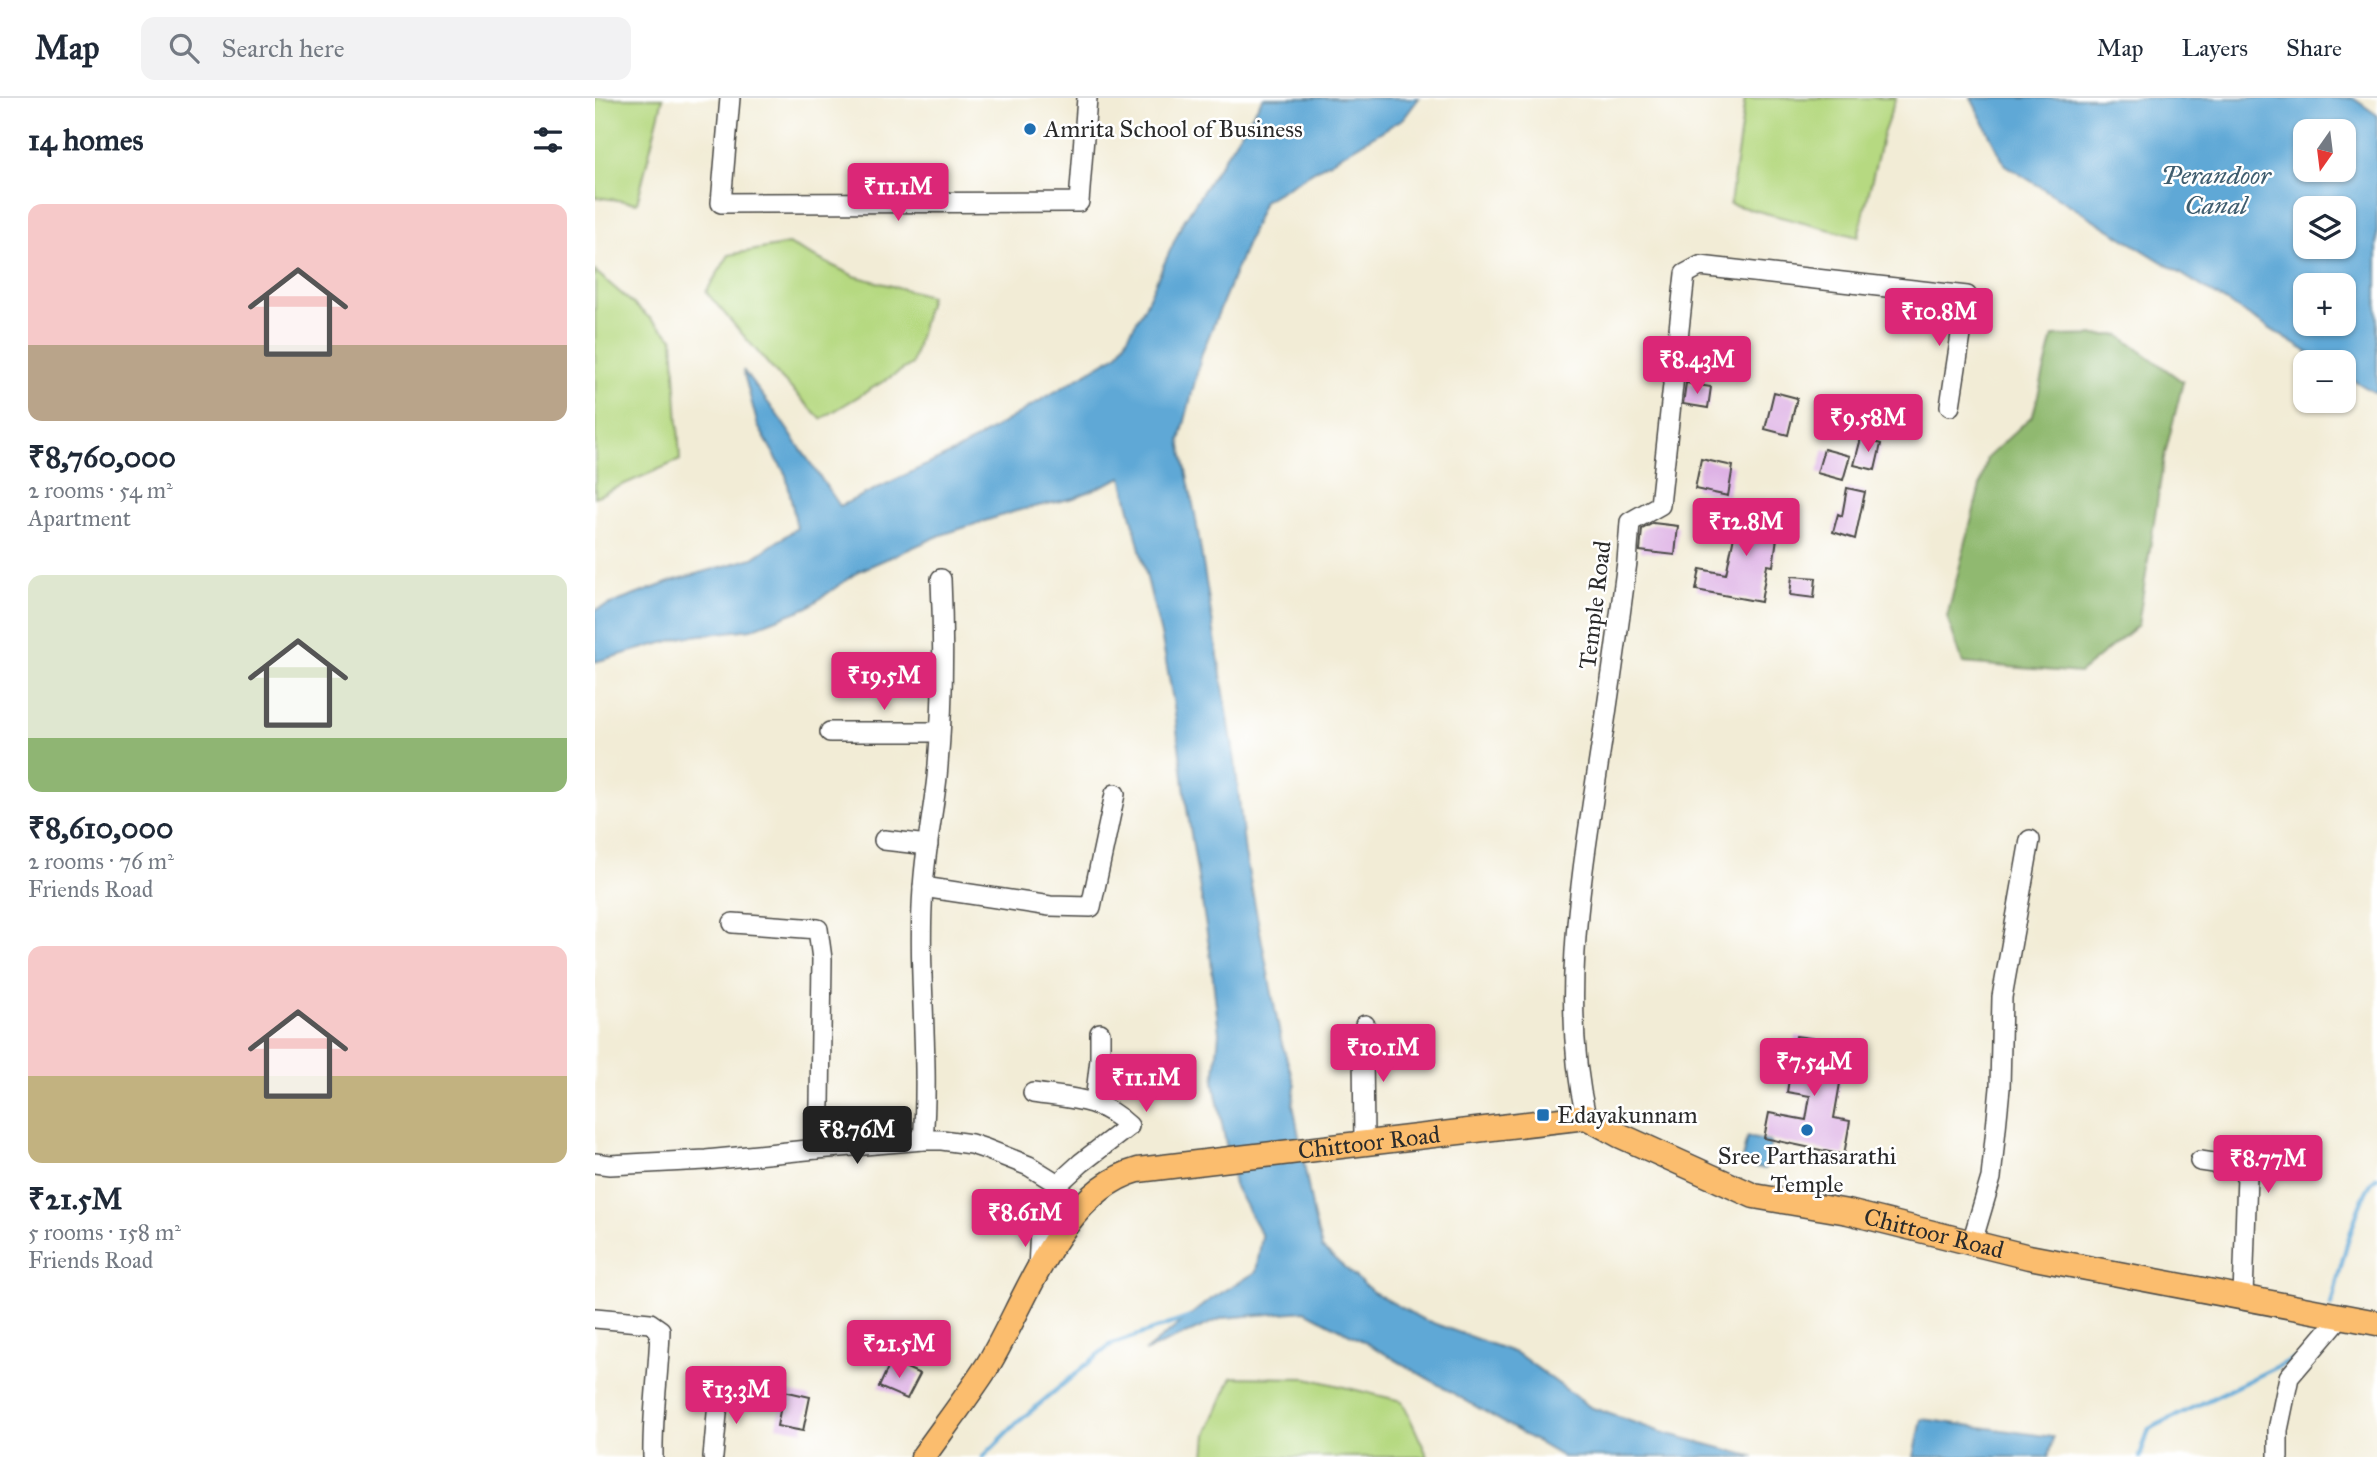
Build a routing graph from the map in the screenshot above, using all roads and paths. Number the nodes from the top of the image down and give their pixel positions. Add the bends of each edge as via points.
1 (730, 98) edge
2 (1087, 98) edge
3 (1949, 406) dead end
4 (941, 579) dead end
5 (830, 732) dead end
6 (939, 732) junction
7 (1115, 794) dead end
8 (884, 840) dead end
9 (2030, 840) dead end
10 (928, 845) junction
11 (923, 887) junction
12 (733, 923) dead end
13 (1365, 1025) dead end
14 (1100, 1033) dead end
15 (1033, 1093) dead end
16 (1095, 1102) junction
17 (1587, 1117) junction
18 (923, 1140) junction
19 (1364, 1142) junction
20 (817, 1149) junction
21 (2200, 1161) dead end
22 (595, 1163) edge
23 (1058, 1184) junction
24 (1972, 1242) junction
25 (1038, 1272) junction
26 (2243, 1297) junction
27 (2341, 1316) junction
28 (595, 1318) edge
29 (2377, 1323) edge
30 (719, 1392) dead end
31 (653, 1457) edge
32 (713, 1457) edge
33 (923, 1457) edge
34 (2278, 1457) edge

1 - 2 street via 721,203 1079,201
3 - 17 street, Temple Road via 1967,296 1700,266 1685,274 1660,505 1630,522 1576,935 1573,1025
4 - 6 street via 944,648
5 - 6 street
6 - 10 street
7 - 11 street via 1091,907 1050,906
8 - 10 street
9 - 24 street via 2002,997 2000,1088 1991,1178
10 - 11 street
11 - 18 street
12 - 20 street via 818,929
13 - 19 street
14 - 16 street
15 - 16 street
16 - 23 street via 1129,1126
17 - 19 main road, Chittoor Road
17 - 24 main road, Chittoor Road via 1754,1196 1848,1212
18 - 20 street
18 - 23 street via 986,1149
19 - 25 main road, Chittoor Road via 1124,1174 1076,1213
20 - 22 street via 706,1160
21 - 26 street via 2234,1166 2247,1175
23 - 25 street via 1040,1227
24 - 26 main road, Chittoor Road
25 - 33 main road, Chittoor Road via 988,1365
26 - 27 main road, Chittoor Road
27 - 29 main road, Chittoor Road
27 - 34 street via 2289,1377 2278,1430
28 - 31 street via 650,1323 660,1330
30 - 32 street

